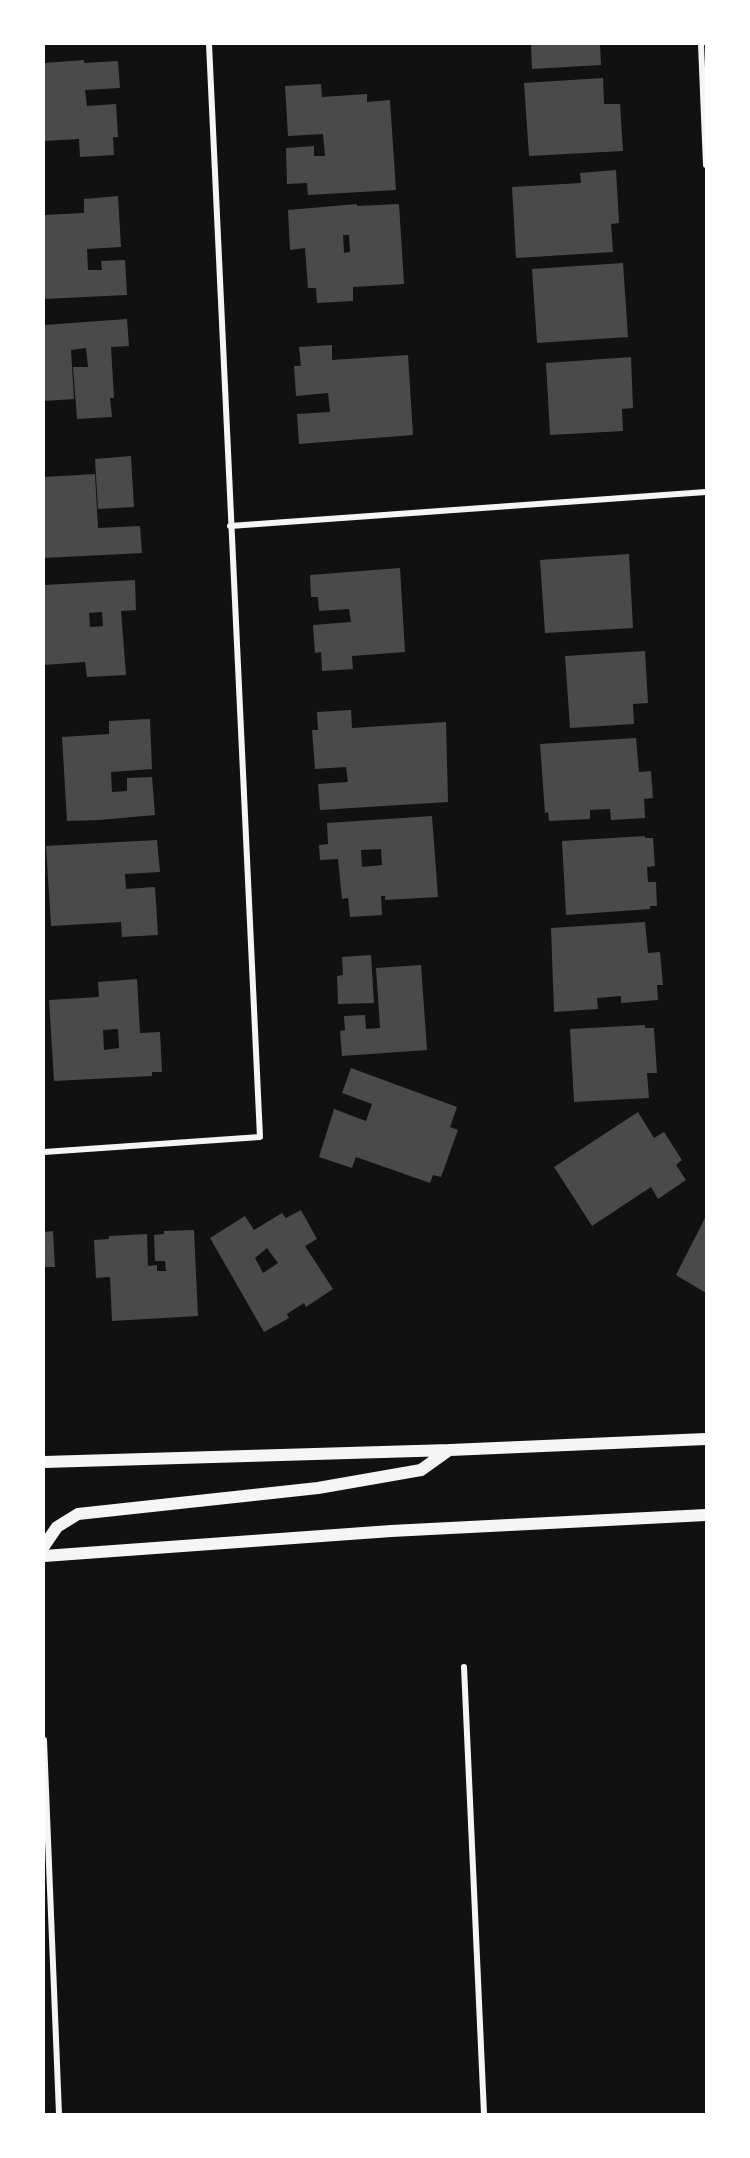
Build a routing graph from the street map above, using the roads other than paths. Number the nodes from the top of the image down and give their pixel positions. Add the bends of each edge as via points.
1 (208, 44) edge
2 (701, 44) edge
3 (706, 165) edge
4 (706, 492) edge
5 (230, 526) junction
6 (44, 1152) edge
7 (706, 1439) edge
8 (450, 1450) junction
9 (44, 1462) edge
10 (706, 1515) edge
11 (44, 1546) edge
12 (44, 1556) edge
13 (464, 1667) dead end
14 (44, 1740) edge
15 (58, 2115) edge
16 (484, 2115) edge

1 - 5 street
2 - 3 street
4 - 5 street
5 - 6 street via 260,1137
7 - 8 main road
8 - 9 main road
8 - 11 main road via 421,1470 318,1488 78,1514 57,1527
10 - 12 main road via 391,1531
13 - 16 street
14 - 15 street

